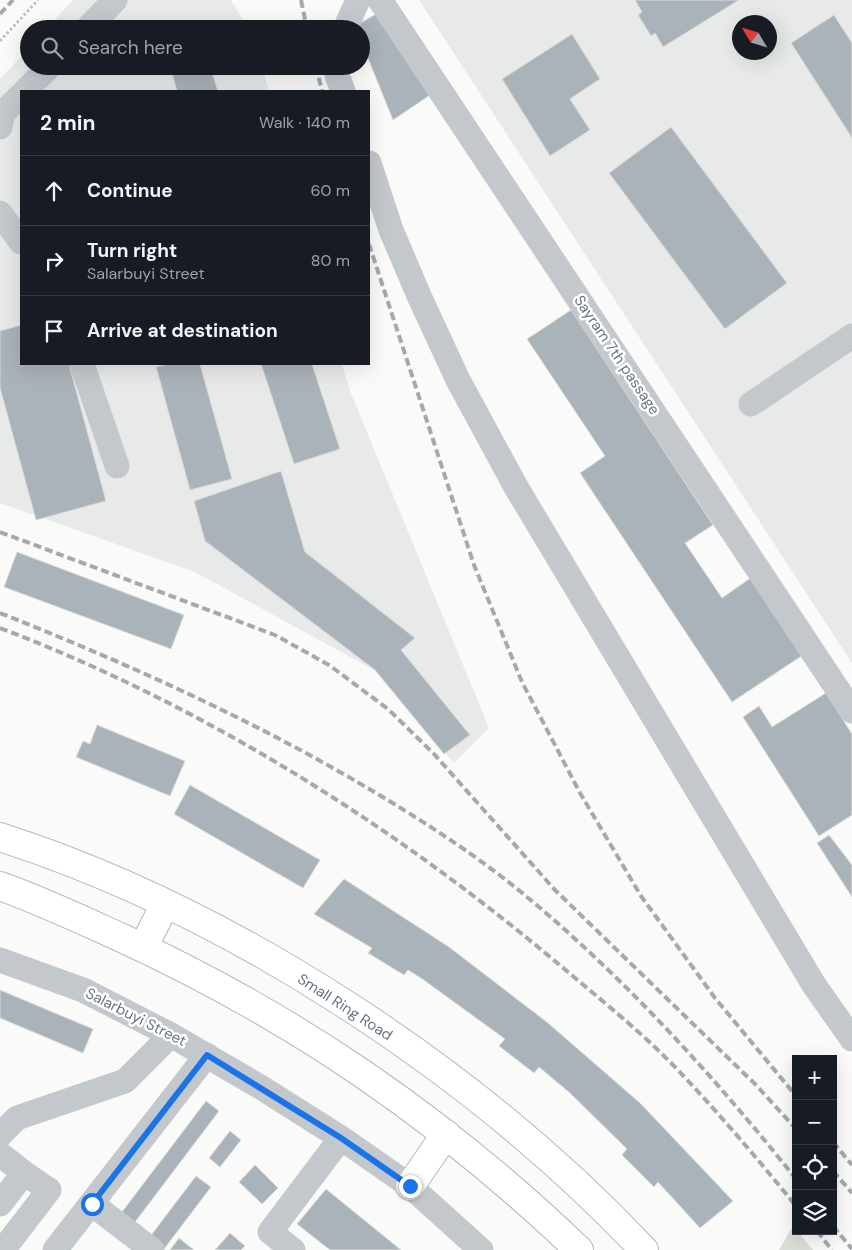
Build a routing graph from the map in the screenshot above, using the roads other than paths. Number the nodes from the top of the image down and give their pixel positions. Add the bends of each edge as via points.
1 (115, 0) edge
2 (358, 0) edge
3 (380, 0) edge
4 (96, 20) edge
5 (348, 20) edge
6 (41, 75) edge
7 (337, 75) edge
8 (26, 90) edge
9 (343, 90) edge
10 (20, 96) edge
11 (0, 128) edge
12 (370, 165) edge
13 (0, 213) edge
14 (20, 241) edge
15 (852, 336) edge
16 (82, 365) edge
17 (751, 404) dead end
18 (117, 466) dead end
19 (852, 711) edge
20 (0, 837) edge
21 (0, 886) edge
22 (165, 904) junction
23 (143, 948) junction
24 (0, 960) edge
25 (171, 1035) junction
26 (852, 1039) edge
27 (207, 1055) junction
28 (446, 1134) junction
29 (0, 1135) edge
30 (341, 1138) junction
31 (0, 1154) edge
32 (24, 1172) junction
33 (410, 1186) junction
34 (0, 1204) edge
35 (92, 1204) junction
36 (3, 1250) edge
37 (55, 1250) edge
38 (152, 1250) edge
39 (293, 1250) edge
40 (481, 1250) edge
41 (579, 1250) edge
42 (644, 1250) edge

1 - 4 street
2 - 5 street
3 - 19 street, Sayram 7th passage
6 - 8 street
7 - 9 street
10 - 11 street via 3,113
12 - 26 street via 390,230 420,298 458,380 516,487 814,985
13 - 14 street
15 - 17 street
16 - 18 street
20 - 22 highway, Small Ring Road via 78,865
21 - 23 highway
22 - 23 highway
22 - 42 highway, Small Ring Road via 237,940 318,988 471,1093 572,1178
23 - 28 highway via 216,984 324,1046
24 - 25 street, Salarbuyi Street via 83,990
25 - 27 street, Salarbuyi Street
25 - 29 street via 125,1081 17,1118
27 - 30 street, Salarbuyi Street
27 - 35 street
28 - 33 highway
28 - 41 highway via 506,1183
30 - 33 street, Salarbuyi Street
30 - 39 street via 270,1232
31 - 32 street
32 - 34 street
32 - 36 street via 49,1190
33 - 40 street, Salarbuyi Street
35 - 37 street
35 - 38 street

